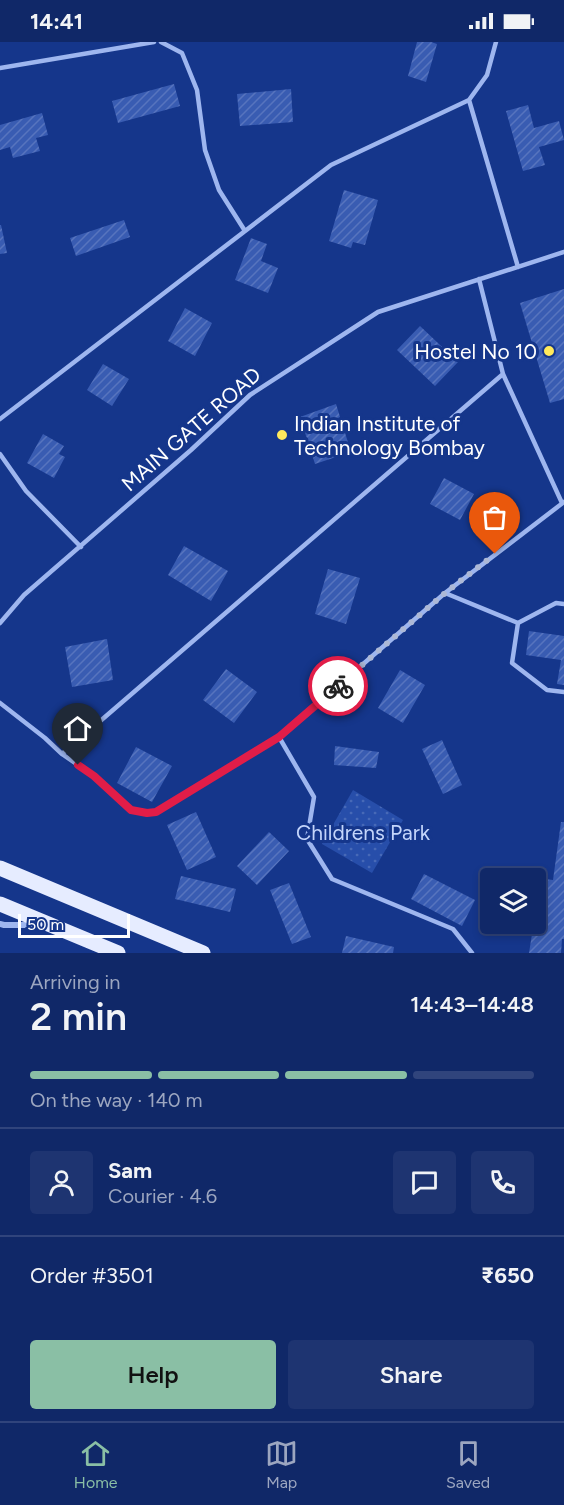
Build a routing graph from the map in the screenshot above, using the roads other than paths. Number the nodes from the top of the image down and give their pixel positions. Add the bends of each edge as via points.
1 (154, 42) edge
2 (161, 42) edge
3 (496, 42) edge
4 (0, 68) edge
5 (469, 100) junction
6 (245, 231) junction
7 (564, 252) edge
8 (518, 267) junction
9 (479, 279) junction
10 (503, 374) junction
11 (0, 419) edge
12 (0, 454) edge
13 (563, 502) edge
14 (81, 547) junction
15 (445, 593) junction
16 (564, 604) edge
17 (0, 623) edge
18 (518, 623) junction
19 (564, 692) edge
20 (0, 703) edge
21 (279, 737) junction
22 (62, 754) junction
23 (0, 868) edge
24 (0, 903) edge
25 (0, 924) edge
26 (52, 925) junction
27 (84, 938) junction
28 (100, 953) edge
29 (118, 953) edge
30 (203, 953) edge
31 (472, 953) edge

1 - 4 lane
2 - 6 lane via 182,53 197,90 205,150 215,180
3 - 5 lane via 487,75
5 - 6 lane via 331,165
5 - 8 lane
6 - 11 lane
7 - 8 lane, MAIN GATE ROAD
8 - 9 lane, MAIN GATE ROAD
9 - 10 lane
9 - 14 lane, MAIN GATE ROAD via 378,312 250,395
10 - 13 lane
10 - 22 lane
12 - 14 lane via 26,491
13 - 15 lane
14 - 17 lane, MAIN GATE ROAD via 24,595
15 - 18 lane
15 - 21 lane
16 - 18 lane via 556,603
18 - 19 lane via 512,663 547,690
20 - 22 lane
21 - 22 lane via 156,812 147,813 131,810 94,776
21 - 31 lane via 314,796 307,839 332,879 453,929
23 - 30 main road
24 - 26 main road
25 - 26 street
26 - 27 main road
27 - 28 main road
27 - 29 main road

